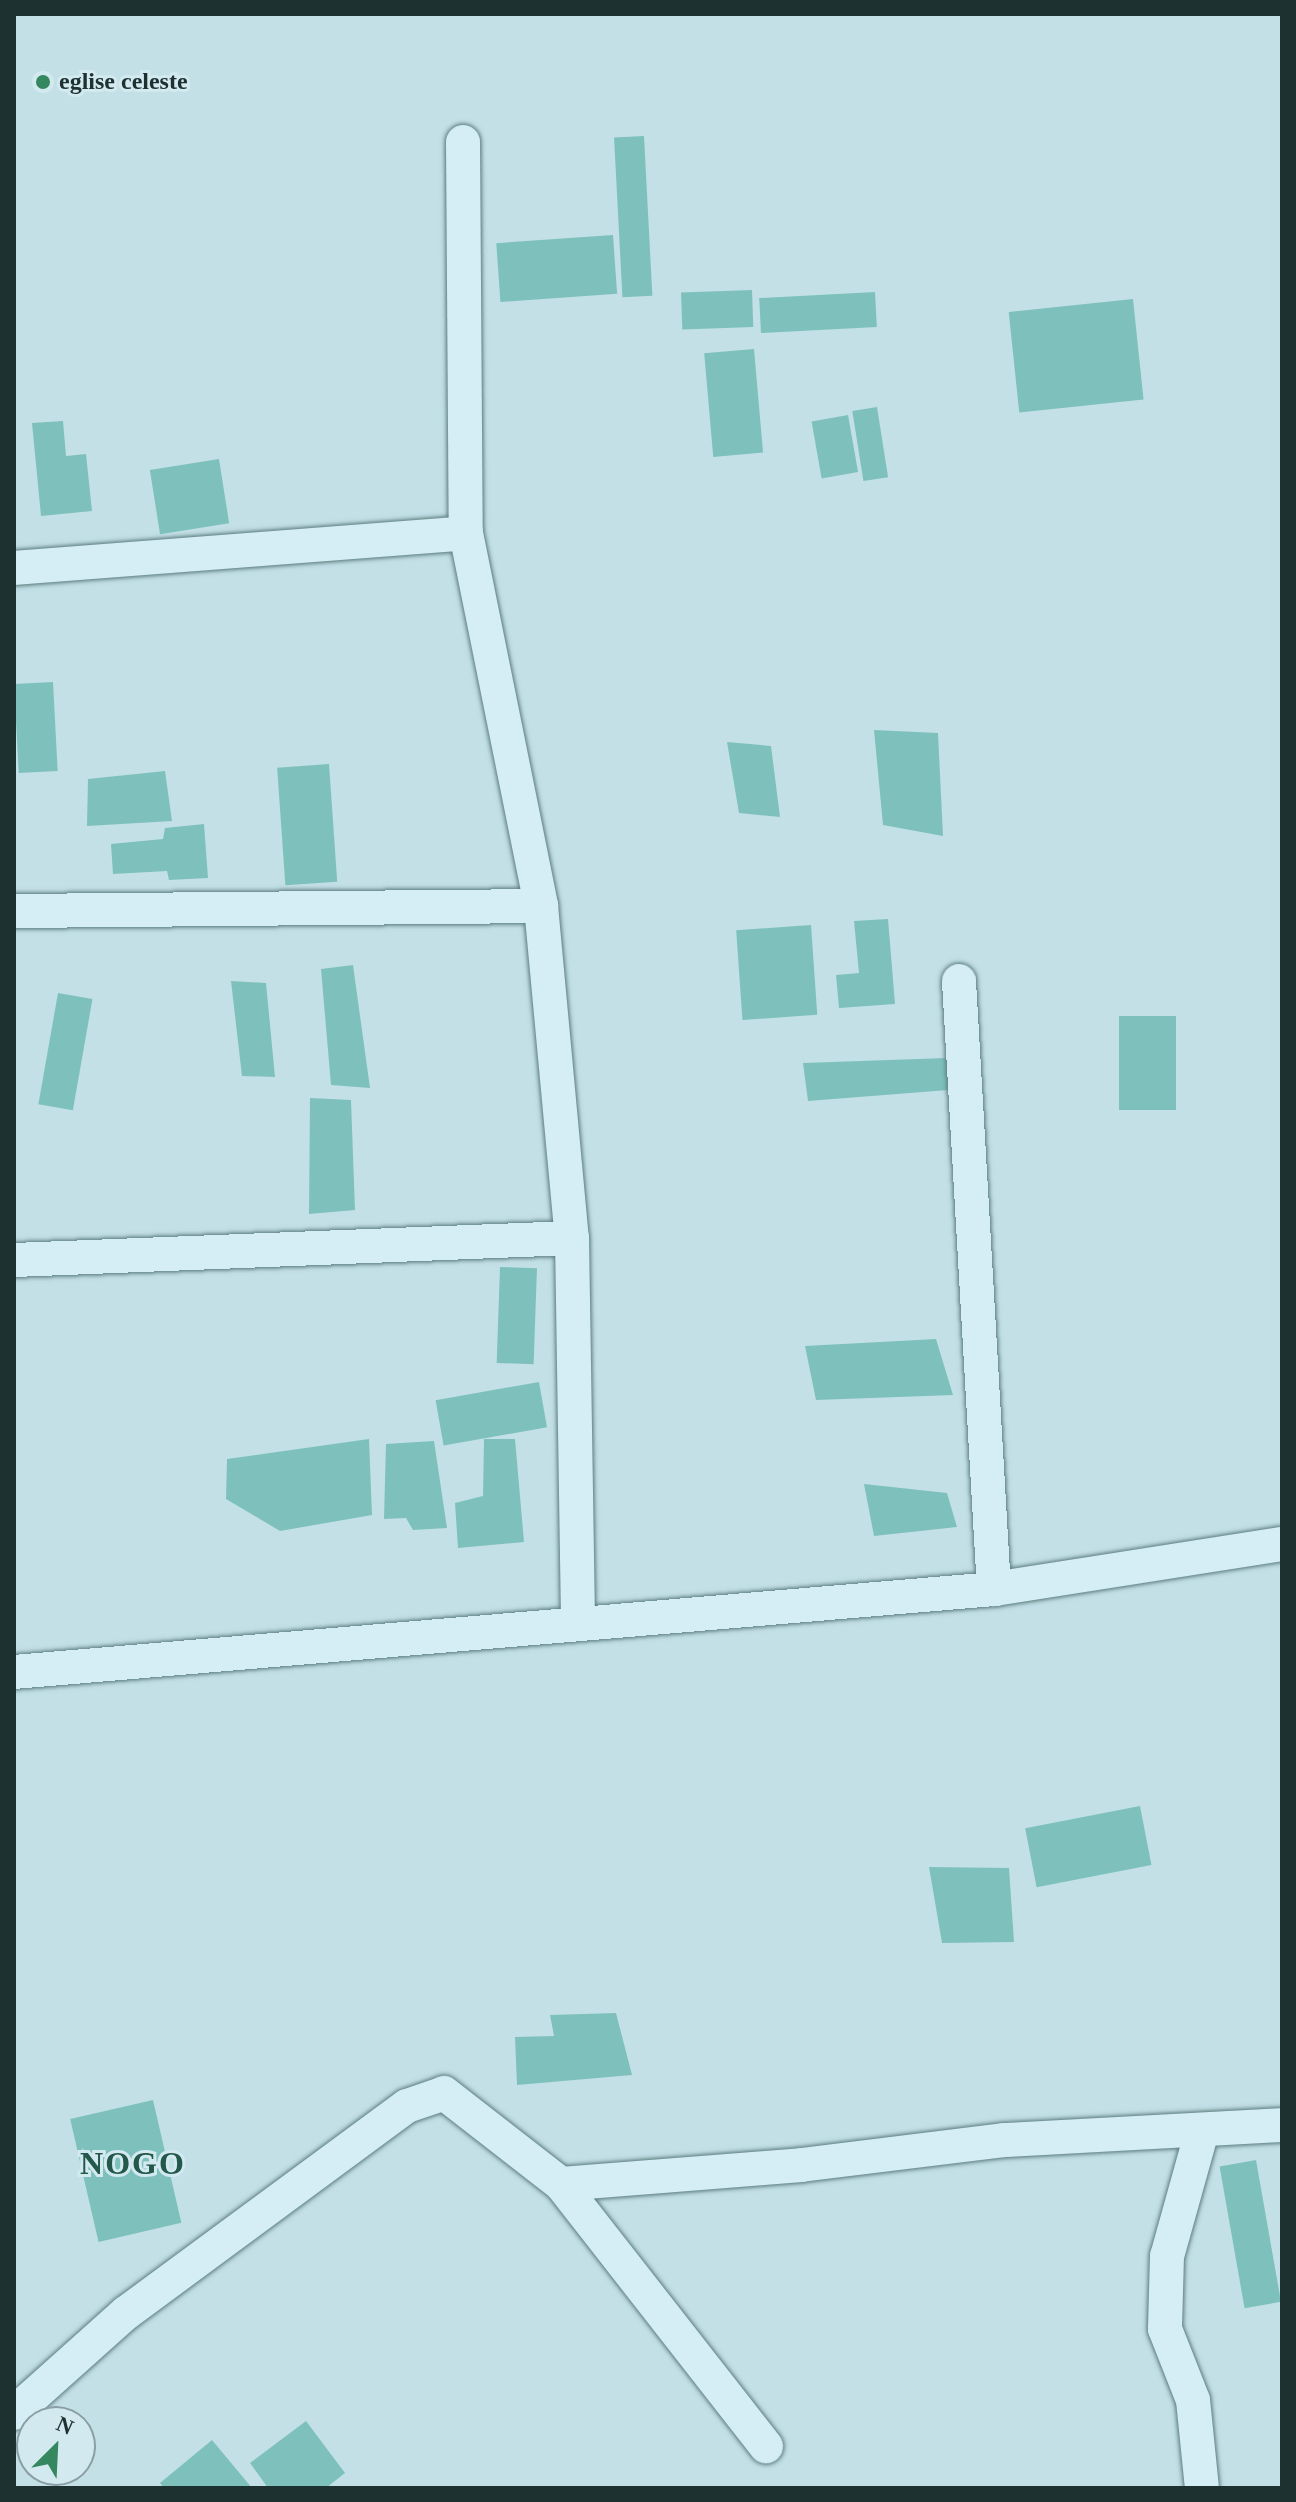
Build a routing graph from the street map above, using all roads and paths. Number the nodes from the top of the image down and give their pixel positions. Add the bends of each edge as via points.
1 (463, 142) dead end
2 (466, 533) junction
3 (14, 568) edge
4 (541, 906) junction
5 (14, 911) edge
6 (959, 981) dead end
7 (572, 1238) junction
8 (14, 1260) edge
9 (1282, 1544) edge
10 (994, 1589) junction
11 (578, 1623) junction
12 (14, 1672) edge
13 (1282, 2125) edge
14 (1202, 2131) junction
15 (561, 2184) junction
16 (14, 2413) edge
17 (766, 2446) dead end
18 (1202, 2488) edge

1 - 2 street
2 - 3 street
2 - 4 street
4 - 5 street
4 - 7 street
6 - 10 street
7 - 8 street
7 - 11 street
9 - 10 street
10 - 11 street
11 - 12 street
13 - 14 street
14 - 15 street via 1005,2140 801,2165
14 - 18 street via 1167,2256 1165,2329 1193,2400
15 - 16 street via 456,2097 429,2094 126,2313
15 - 17 street

